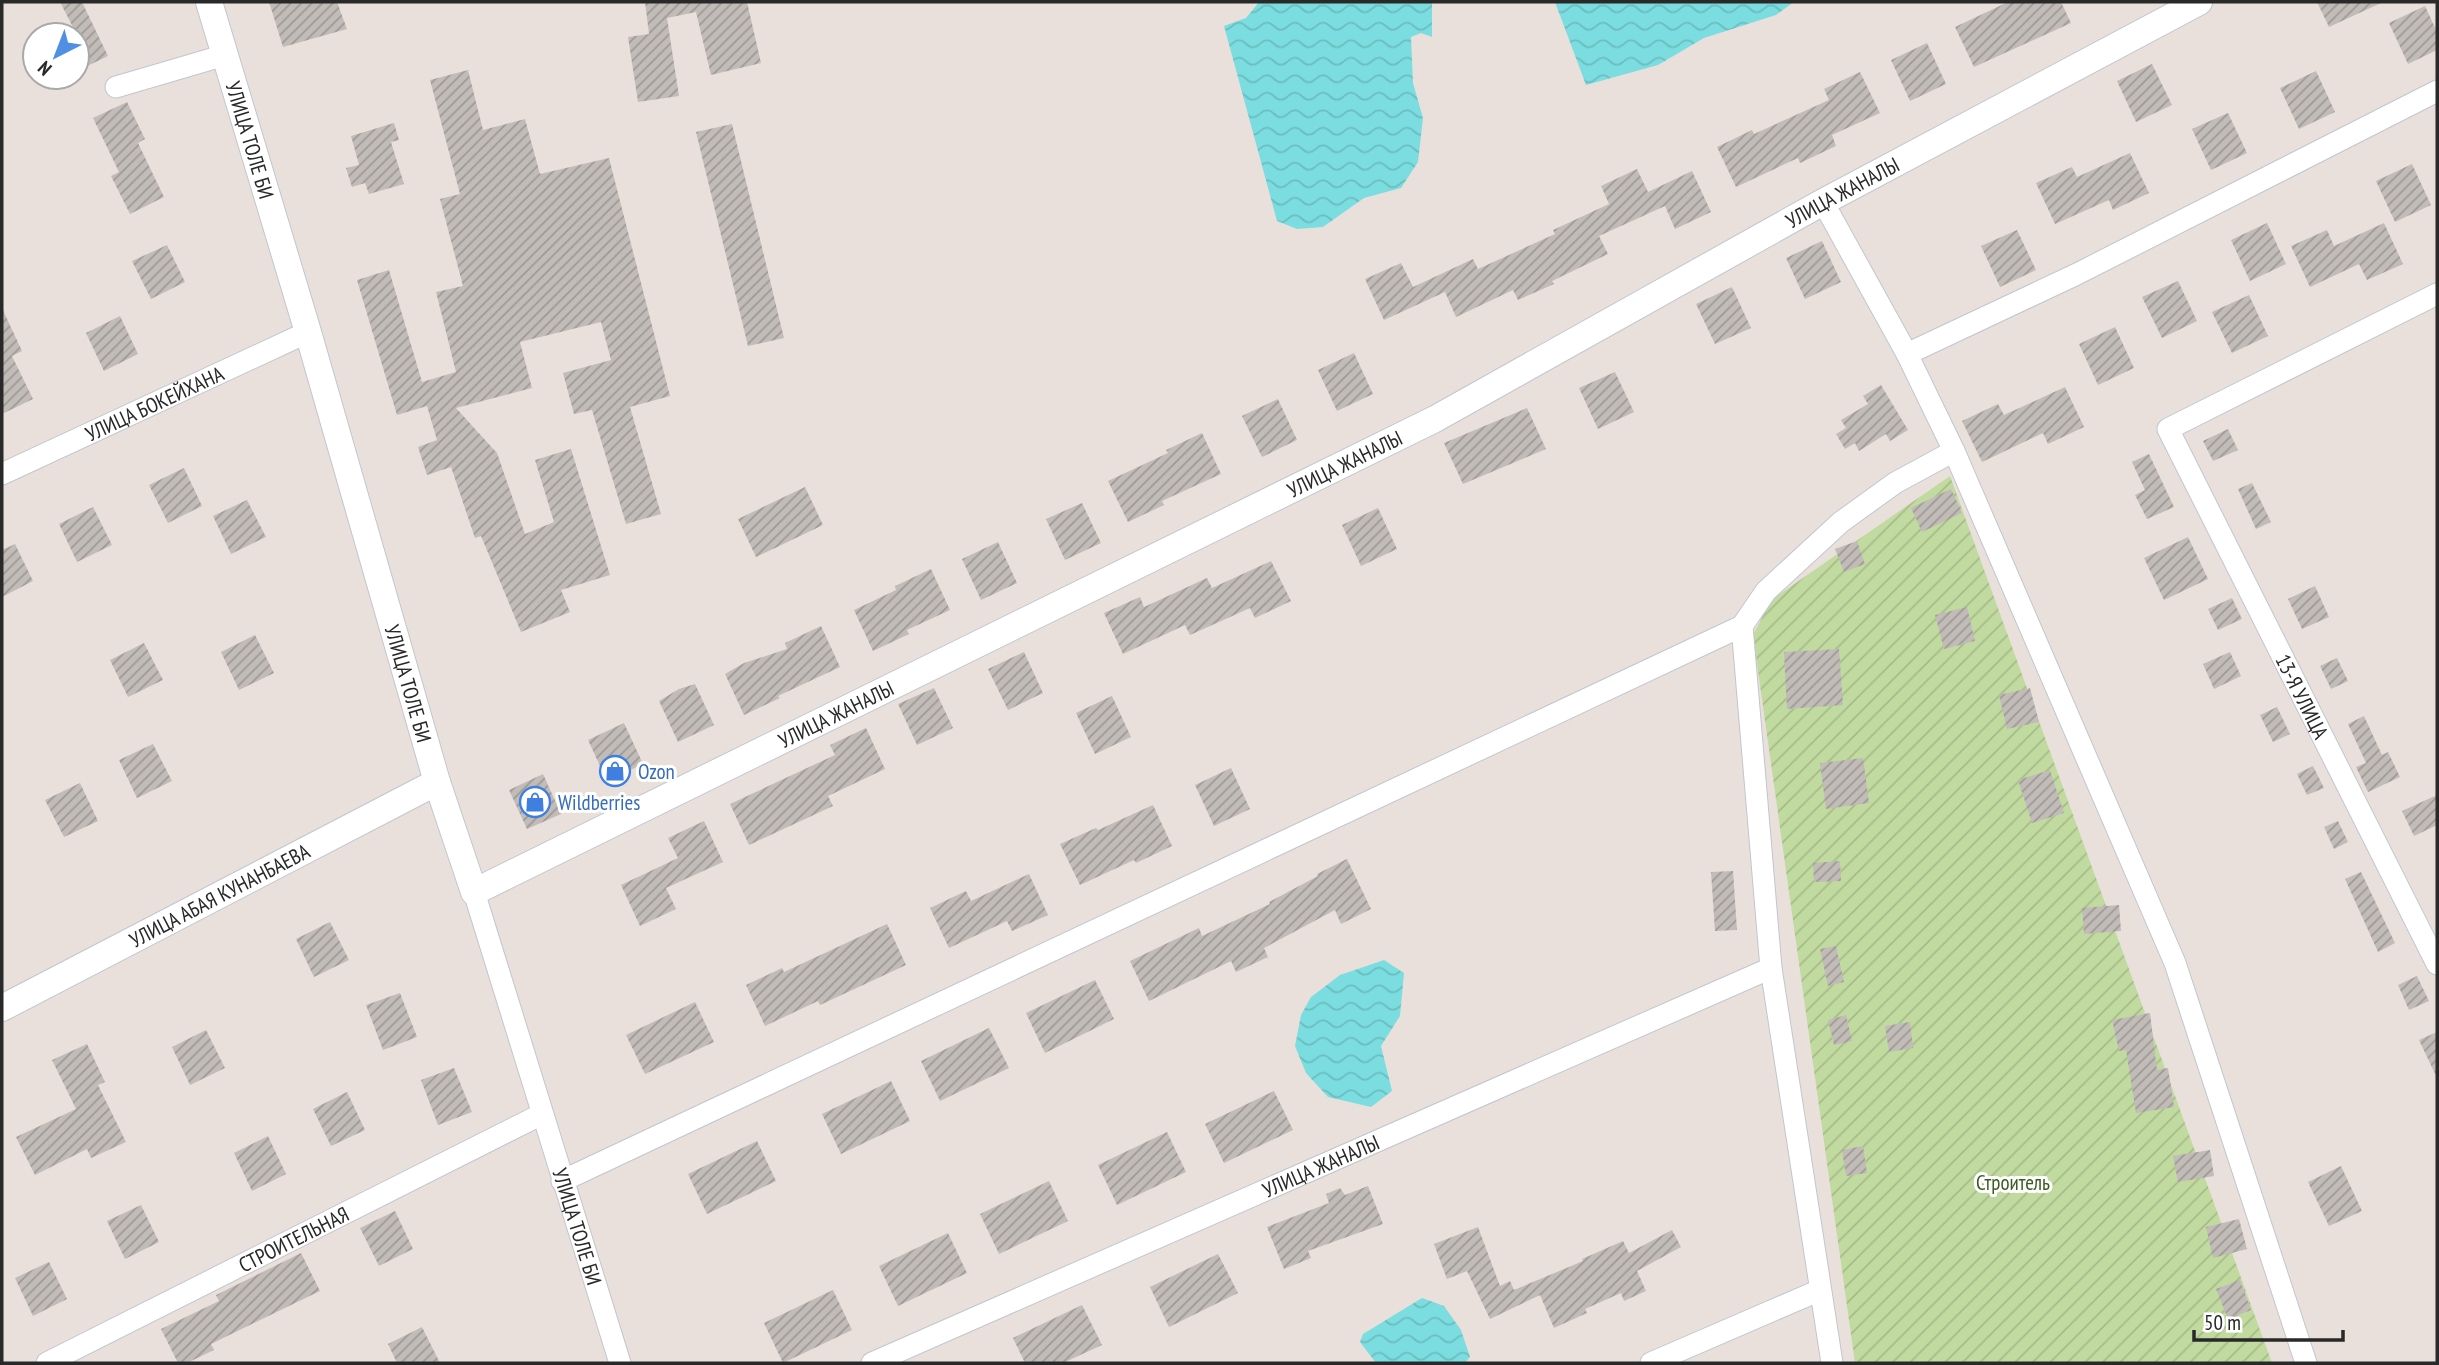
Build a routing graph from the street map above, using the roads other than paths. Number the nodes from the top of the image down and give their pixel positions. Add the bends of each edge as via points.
1 (209, 2) edge
2 (2199, 2) edge
3 (225, 55) junction
4 (116, 87) dead end
5 (2437, 91) edge
6 (1823, 202) junction
7 (2437, 294) edge
8 (309, 332) junction
9 (1907, 354) junction
10 (1954, 451) junction
11 (2, 474) edge
12 (1742, 626) junction
13 (438, 782) junction
14 (474, 892) junction
15 (2437, 964) edge
16 (1771, 968) junction
17 (2, 1008) edge
18 (542, 1114) junction
19 (562, 1181) junction
20 (1820, 1290) junction
21 (47, 1363) edge
22 (620, 1363) edge
23 (872, 1363) edge
24 (1651, 1363) edge
25 (1832, 1363) edge
26 (2306, 1363) edge

1 - 3 street, УЛИЦА ТОЛЕ БИ
2 - 6 street, УЛИЦА ЖАНАЛЫ
3 - 4 street
3 - 8 street, УЛИЦА ТОЛЕ БИ
5 - 9 street via 2077,274
6 - 9 street
6 - 14 street, УЛИЦА ЖАНАЛЫ via 1435,419
7 - 15 street, 13-Я УЛИЦА via 2168,429
8 - 11 street, УЛИЦА БОКЕЙХАНА
8 - 13 street, УЛИЦА ТОЛЕ БИ
9 - 10 street
10 - 12 street via 1895,483 1841,522 1766,591
10 - 26 street via 2175,963
12 - 16 street
12 - 19 street
13 - 14 street, УЛИЦА ТОЛЕ БИ
13 - 17 street, УЛИЦА АБАЯ КУНАНБАЕВА
14 - 18 street, УЛИЦА ТОЛЕ БИ
16 - 20 street
16 - 23 street, УЛИЦА ЖАНАЛЫ
18 - 19 street, УЛИЦА ТОЛЕ БИ
18 - 21 street, СТРОИТЕЛЬНАЯ
19 - 22 street, УЛИЦА ТОЛЕ БИ
20 - 24 street
20 - 25 street

